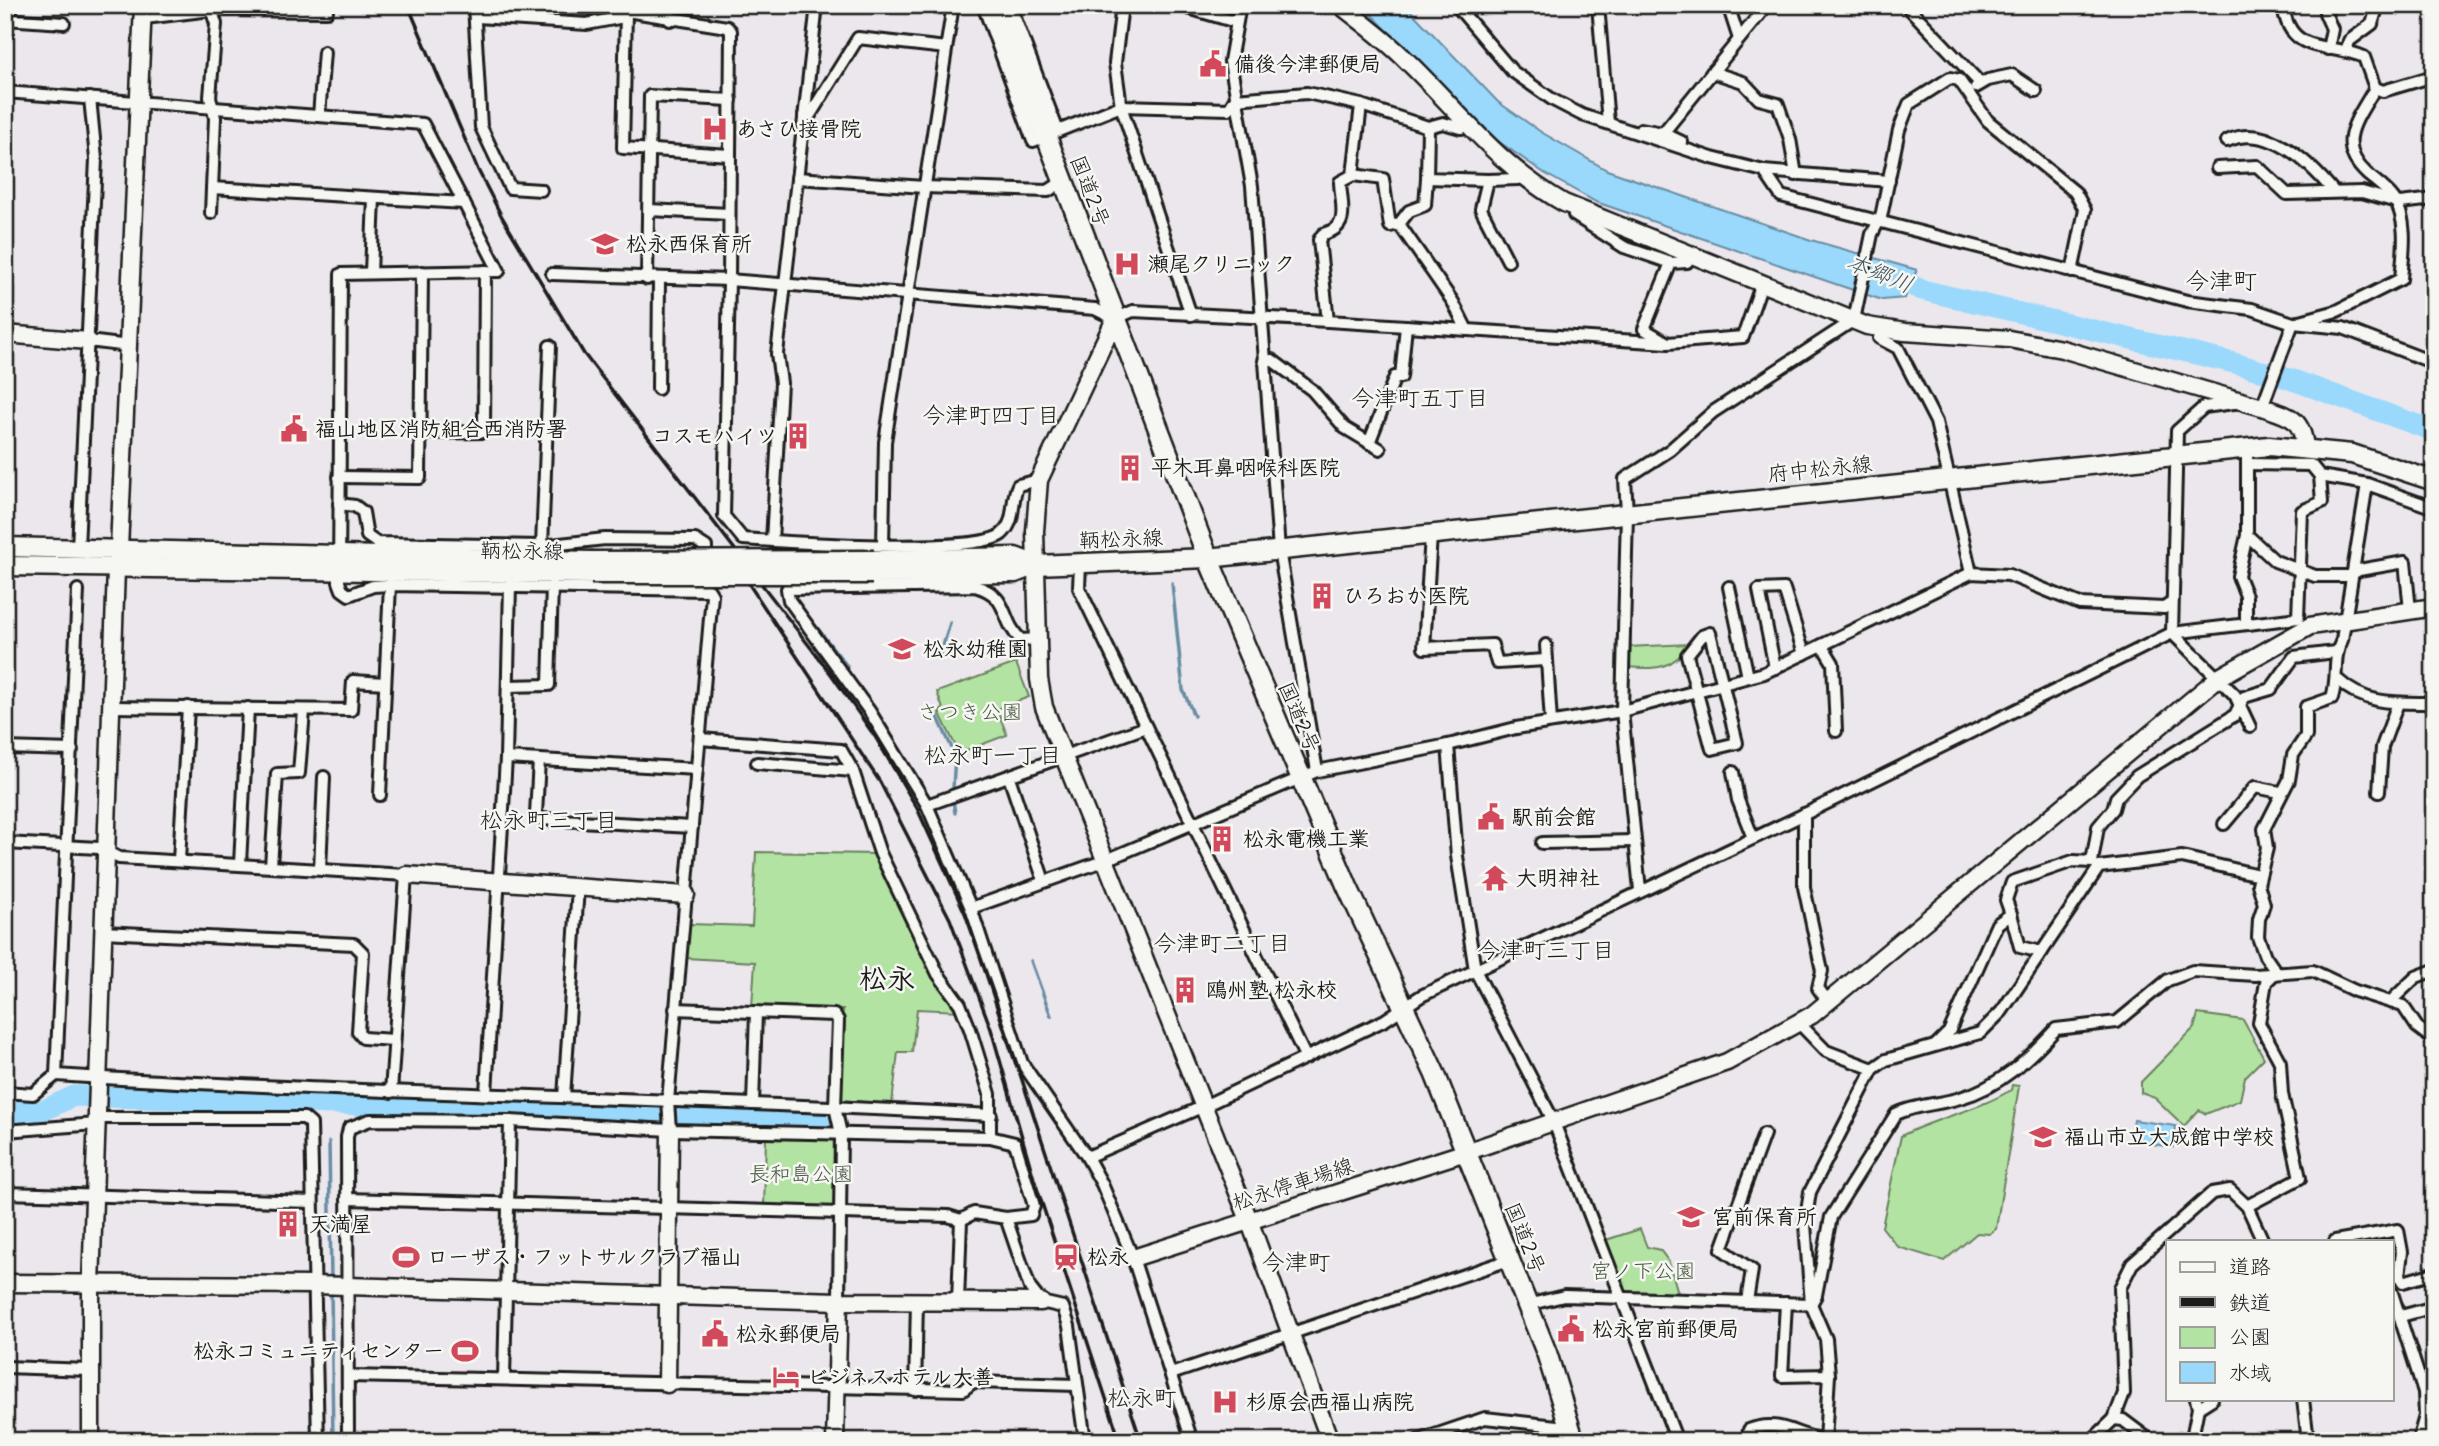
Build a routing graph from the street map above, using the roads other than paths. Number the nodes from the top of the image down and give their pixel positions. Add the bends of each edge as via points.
1 (326, 5) edge
2 (474, 5) edge
3 (536, 5) edge
4 (670, 5) edge
5 (817, 5) edge
6 (953, 5) edge
7 (983, 5) edge
8 (996, 5) edge
9 (1010, 5) edge
10 (1122, 5) edge
11 (1178, 5) edge
12 (1240, 5) edge
13 (1340, 5) edge
14 (1456, 5) edge
15 (1598, 5) edge
16 (1728, 5) edge
17 (1767, 5) edge
18 (2283, 5) edge
19 (2326, 5) edge
20 (2378, 5) edge
21 (1908, 6) edge
22 (210, 8) edge
23 (144, 11) edge
24 (625, 15) junction
25 (477, 17) junction
26 (5, 19) edge
27 (670, 20) junction
28 (1236, 22) junction
29 (64, 23) dead end
30 (1740, 39) junction
31 (946, 48) junction
32 (2328, 49) junction
33 (2346, 51) junction
34 (324, 52) dead end
35 (1712, 72) junction
36 (2434, 76) edge
37 (1980, 83) junction
38 (2375, 88) junction
39 (2036, 91) dead end
40 (5, 92) edge
41 (1968, 94) junction
42 (90, 98) junction
43 (1236, 99) junction
44 (731, 100) junction
45 (141, 103) junction
46 (1361, 104) junction
47 (1121, 106) junction
48 (213, 107) junction
49 (319, 116) junction
50 (804, 116) junction
51 (1608, 123) junction
52 (1466, 124) junction
53 (1428, 127) junction
54 (1663, 132) junction
55 (1051, 134) junction
56 (2227, 141) dead end
57 (650, 150) junction
58 (730, 155) junction
59 (1712, 158) junction
60 (2217, 168) dead end
61 (1764, 171) junction
62 (1796, 174) junction
63 (1353, 175) junction
64 (1520, 176) junction
65 (797, 178) junction
66 (1427, 178) junction
67 (1488, 180) junction
68 (1889, 181) junction
69 (1062, 182) junction
70 (924, 187) junction
71 (212, 188) junction
72 (541, 190) dead end
73 (2334, 192) junction
74 (374, 198) junction
75 (2434, 199) edge
76 (2395, 200) junction
77 (464, 203) junction
78 (1564, 204) junction
79 (649, 211) junction
80 (211, 213) dead end
81 (729, 215) junction
82 (1399, 224) junction
83 (1875, 228) junction
84 (1691, 255) junction
85 (1508, 261) dead end
86 (1671, 263) junction
87 (485, 271) junction
88 (422, 272) junction
89 (2072, 272) junction
90 (371, 273) junction
91 (552, 274) dead end
92 (647, 279) junction
93 (659, 279) junction
94 (729, 280) junction
95 (785, 283) junction
96 (1762, 284) junction
97 (907, 294) junction
98 (1191, 315) junction
99 (1115, 319) junction
100 (1262, 319) junction
101 (1854, 320) junction
102 (1328, 321) junction
103 (2293, 323) junction
104 (1406, 326) junction
105 (1882, 329) junction
106 (1467, 330) junction
107 (5, 334) edge
108 (88, 341) junction
109 (1668, 344) junction
110 (128, 346) junction
111 (550, 346) dead end
112 (1264, 361) junction
113 (2434, 363) edge
114 (659, 389) dead end
115 (2244, 401) junction
116 (2264, 402) junction
117 (420, 433) junction
118 (1369, 443) junction
119 (2305, 448) junction
120 (1380, 449) dead end
121 (2175, 455) junction
122 (2247, 456) junction
123 (2320, 476) junction
124 (340, 478) junction
125 (1948, 478) junction
126 (1039, 480) junction
127 (2434, 481) edge
128 (2367, 484) junction
129 (339, 504) junction
130 (2434, 508) edge
131 (1627, 513) junction
132 (1431, 535) junction
133 (2247, 535) junction
134 (772, 541) junction
135 (789, 542) junction
136 (542, 546) junction
137 (5, 547) edge
138 (78, 548) junction
139 (119, 549) junction
140 (1279, 550) junction
141 (340, 553) junction
142 (1208, 558) junction
143 (876, 560) junction
144 (1080, 563) junction
145 (1036, 565) junction
146 (5, 566) edge
147 (591, 568) junction
148 (116, 569) junction
149 (338, 571) junction
150 (2299, 571) junction
151 (1971, 573) junction
152 (2349, 576) junction
153 (390, 585) junction
154 (510, 585) junction
155 (552, 586) junction
156 (1729, 587) dead end
157 (704, 588) junction
158 (787, 589) junction
159 (78, 590) dead end
160 (2171, 604) junction
161 (2434, 607) edge
162 (2410, 610) junction
163 (2344, 619) junction
164 (2246, 624) junction
165 (2172, 634) junction
166 (1038, 639) junction
167 (1546, 645) dead end
168 (1822, 645) junction
169 (2335, 652) junction
170 (1804, 654) junction
171 (1546, 660) junction
172 (1775, 668) junction
173 (1748, 677) junction
174 (2218, 678) junction
175 (2338, 680) junction
176 (385, 683) junction
177 (1722, 684) junction
178 (508, 686) junction
179 (1698, 691) junction
180 (2398, 703) junction
181 (2434, 703) edge
182 (2240, 704) junction
183 (112, 707) junction
184 (188, 707) junction
185 (248, 708) junction
186 (304, 711) junction
187 (1622, 711) junction
188 (1551, 722) junction
189 (1146, 727) junction
190 (2250, 727) dead end
191 (1836, 731) dead end
192 (700, 738) junction
193 (1312, 746) junction
194 (1448, 746) junction
195 (5, 748) edge
196 (72, 750) junction
197 (1288, 751) junction
198 (1064, 757) junction
199 (506, 758) junction
200 (539, 760) junction
201 (757, 763) dead end
202 (697, 769) junction
203 (853, 771) junction
204 (1733, 772) dead end
205 (1308, 774) junction
206 (324, 777) dead end
207 (1009, 777) junction
208 (2280, 792) junction
209 (2379, 792) dead end
210 (380, 795) dead end
211 (927, 805) junction
212 (1804, 814) junction
213 (1194, 824) junction
214 (2224, 824) dead end
215 (692, 827) junction
216 (1753, 838) junction
217 (1634, 841) junction
218 (5, 843) edge
219 (1542, 843) dead end
220 (67, 845) junction
221 (106, 851) junction
222 (179, 860) junction
223 (1106, 860) junction
224 (240, 864) junction
225 (2096, 864) junction
226 (271, 866) junction
227 (320, 869) junction
228 (406, 875) junction
229 (2259, 875) junction
230 (497, 881) junction
231 (1044, 881) junction
232 (578, 887) junction
233 (1640, 890) junction
234 (686, 895) junction
235 (971, 908) junction
236 (2011, 915) junction
237 (102, 932) junction
238 (2042, 952) junction
239 (1475, 970) junction
240 (2434, 970) edge
241 (2276, 972) junction
242 (2392, 1000) junction
243 (1828, 1002) junction
244 (675, 1009) junction
245 (1404, 1009) junction
246 (756, 1012) junction
247 (1799, 1023) junction
248 (394, 1040) junction
249 (2434, 1040) edge
250 (1936, 1045) junction
251 (1306, 1058) junction
252 (1873, 1069) junction
253 (56, 1075) junction
254 (99, 1082) junction
255 (391, 1092) junction
256 (5, 1093) edge
257 (486, 1093) junction
258 (564, 1097) junction
259 (668, 1101) junction
260 (753, 1104) junction
261 (1204, 1106) junction
262 (835, 1107) junction
263 (991, 1115) junction
264 (97, 1118) junction
265 (1553, 1119) junction
266 (510, 1121) junction
267 (670, 1130) junction
268 (5, 1131) edge
269 (841, 1134) junction
270 (1764, 1134) dead end
271 (990, 1137) junction
272 (1466, 1152) junction
273 (1087, 1157) junction
274 (5, 1193) edge
275 (95, 1196) junction
276 (347, 1199) junction
277 (312, 1202) junction
278 (508, 1204) junction
279 (2247, 1206) junction
280 (669, 1209) junction
281 (842, 1213) junction
282 (1006, 1218) junction
283 (961, 1220) junction
284 (1249, 1220) junction
285 (2259, 1240) edge
286 (2341, 1240) edge
287 (1133, 1258) junction
288 (1509, 1260) junction
289 (2434, 1273) edge
290 (2395, 1277) edge
291 (1814, 1279) junction
292 (5, 1283) edge
293 (90, 1285) junction
294 (317, 1285) junction
295 (342, 1286) junction
296 (505, 1291) junction
297 (670, 1296) junction
298 (2394, 1298) edge
299 (1624, 1300) junction
300 (839, 1301) junction
301 (1747, 1301) junction
302 (916, 1302) junction
303 (958, 1302) junction
304 (1041, 1302) junction
305 (1786, 1303) junction
306 (1811, 1304) junction
307 (1527, 1305) junction
308 (2434, 1307) edge
309 (2401, 1316) junction
310 (1291, 1333) junction
311 (5, 1367) edge
312 (89, 1370) junction
313 (1171, 1374) junction
314 (1829, 1374) junction
315 (349, 1376) junction
316 (503, 1379) junction
317 (2434, 1383) edge
318 (667, 1384) junction
319 (1077, 1385) junction
320 (837, 1388) junction
321 (915, 1390) junction
322 (2424, 1392) junction
323 (2303, 1400) edge
324 (2197, 1404) edge
325 (2113, 1419) junction
326 (1576, 1439) edge
327 (1825, 1440) edge
328 (90, 1441) edge
329 (318, 1441) edge
330 (348, 1441) edge
331 (835, 1441) edge
332 (1085, 1441) edge
333 (1192, 1441) edge
334 (1330, 1441) edge
335 (1417, 1441) edge
336 (1677, 1441) edge
337 (1748, 1441) edge
338 (2091, 1441) edge
339 (2151, 1441) edge
340 (2187, 1441) edge
341 (2308, 1441) edge
342 (2418, 1441) edge

1 - 22 street via 327,11
2 - 25 street
3 - 24 street
4 - 27 street
5 - 50 street
6 - 31 street
7 - 55 street via 1033,141
8 - 55 highway, 国道2号
9 - 55 street
10 - 47 street via 1115,63
11 - 28 street
12 - 28 street
13 - 52 street via 1405,59
14 - 51 street via 1512,71 1553,100
15 - 51 street
16 - 30 street
17 - 30 street
18 - 32 street via 2291,31 2314,47
19 - 32 street via 2332,29
20 - 33 street via 2372,24 2349,41
21 - 37 street
22 - 23 street
22 - 48 street via 216,24
23 - 45 street
24 - 25 street via 587,24
24 - 27 street
24 - 57 street via 623,148
25 - 72 street via 481,127 510,188
26 - 29 street
27 - 44 street via 731,31
28 - 43 street via 1230,61
30 - 35 street
31 - 50 street via 858,38 810,115
31 - 70 street
32 - 33 street
33 - 38 street via 2364,57
34 - 49 street
35 - 54 street
35 - 62 street via 1743,82 1759,99 1778,104
36 - 38 street via 2383,91
37 - 39 street via 2012,75
37 - 41 street
38 - 76 street via 2350,128 2351,147 2360,167
40 - 42 street
41 - 68 street via 1959,80 1950,78 1909,104
41 - 89 street via 1988,121 2075,192 2085,210
42 - 45 street
42 - 108 street via 96,159
43 - 46 street via 1307,93
43 - 47 street via 1229,109
43 - 100 street via 1252,186
44 - 57 street via 650,96
44 - 58 street
45 - 48 street
45 - 110 street
46 - 53 street
46 - 63 street
47 - 55 street
47 - 98 street
48 - 49 street
48 - 71 street
49 - 77 street via 423,124
50 - 65 street
51 - 54 street
51 - 59 street
52 - 53 street via 1461,128 1443,123
52 - 64 street
53 - 66 street
54 - 59 street
55 - 69 highway, 国道2号
56 - 73 street via 2265,137 2312,166
57 - 58 street
57 - 79 street
58 - 81 street
59 - 61 street
60 - 73 street via 2256,166 2287,194
61 - 62 street
61 - 83 street via 1781,196
62 - 68 street
63 - 82 street via 1383,179 1390,226
63 - 102 street via 1340,182 1342,224 1319,240
64 - 67 street
64 - 78 street
65 - 70 street
65 - 95 street
66 - 67 street
66 - 82 street via 1425,205 1409,211
67 - 85 street via 1481,209
68 - 83 street
69 - 70 street via 1048,191
69 - 99 highway, 国道2号
70 - 97 street
71 - 74 street
71 - 80 street
73 - 76 street via 2362,192
74 - 77 street
74 - 90 street
75 - 76 street
76 - 103 street via 2404,234 2401,279 2337,312
77 - 87 street via 499,271
78 - 84 street
78 - 86 street via 1563,210 1585,219 1624,247
79 - 81 street
79 - 92 street
81 - 94 street
82 - 106 street
83 - 89 street
83 - 101 street
84 - 86 street via 1687,262
84 - 96 street
86 - 109 street via 1644,330
87 - 88 street
87 - 117 street via 484,432
88 - 90 street
88 - 117 street
89 - 103 street via 2187,301 2252,309
90 - 124 street via 341,274
91 - 92 street
92 - 93 street
93 - 94 street
93 - 114 street
94 - 95 street
94 - 134 street via 724,516 743,539
95 - 97 street
95 - 134 street via 777,354 781,383
96 - 101 street
96 - 109 street via 1743,337
97 - 99 street via 1095,309
97 - 143 street via 885,442
98 - 99 street via 1133,311
98 - 100 street
99 - 126 street
99 - 142 highway, 国道2号
100 - 102 street
100 - 112 street
101 - 105 street
101 - 131 street via 1713,412 1670,450 1625,479
102 - 104 street
103 - 113 street via 2343,328
103 - 116 street
104 - 106 street
104 - 118 street via 1401,377 1395,377
105 - 115 street via 2009,339 2062,349
105 - 125 street via 1880,338 1898,348 1936,422
106 - 109 street
107 - 108 street
108 - 110 street
108 - 138 street
110 - 139 street
111 - 136 street
112 - 118 street via 1272,360 1312,390 1345,428
112 - 140 street
115 - 116 street
115 - 121 street via 2204,407 2187,419 2177,430
116 - 119 street via 2293,417 2303,432
117 - 124 street via 420,478
118 - 120 street
119 - 122 main road, 府中松永線
119 - 127 main road, 府中松永線 via 2352,454
121 - 122 main road, 府中松永線
121 - 125 main road, 府中松永線
121 - 160 street
122 - 123 street via 2311,465
122 - 133 street
123 - 128 street
123 - 150 street via 2322,502 2302,511
124 - 129 street
125 - 131 main road, 府中松永線
125 - 151 street
126 - 143 street via 1018,485 1009,526 987,542
126 - 145 street
128 - 130 street
128 - 152 street
129 - 136 street via 363,512 367,536 377,543
129 - 141 street
131 - 132 main road, 府中松永線
131 - 187 street
132 - 140 main road, 府中松永線
132 - 171 street via 1424,648 1492,645 1497,663
133 - 150 street via 2275,561
133 - 164 street via 2238,576 2246,596
134 - 135 street
135 - 143 street
135 - 158 street
136 - 157 street via 605,539 695,540 706,547
137 - 138 main road, 鞆松永線
138 - 139 main road, 鞆松永線
139 - 141 main road, 鞆松永線
139 - 148 street
140 - 142 main road, 府中松永線
140 - 193 street
141 - 147 main road, 鞆松永線
141 - 149 street
142 - 144 main road, 鞆松永線
142 - 197 highway, 国道2号
143 - 145 main road, 鞆松永線 via 1015,557
143 - 147 main road, 鞆松永線, bridge
144 - 145 main road, 鞆松永線
144 - 189 street via 1079,588
145 - 166 street
146 - 148 main road, 鞆松永線
147 - 149 main road, 鞆松永線
148 - 149 main road, 鞆松永線
148 - 183 street
149 - 153 street via 342,590 349,595
150 - 152 street
150 - 164 street via 2298,618
151 - 160 street via 2009,575 2080,604 2164,608
151 - 168 street
152 - 162 street via 2405,562
152 - 163 street
153 - 154 street
153 - 176 street
154 - 155 street
154 - 178 street
155 - 157 street
155 - 178 street via 549,685
156 - 173 street
157 - 192 street via 712,595
158 - 166 street via 975,586 1001,601 1014,634
158 - 211 street via 789,600 870,712
159 - 196 street
160 - 165 street
161 - 162 street, 松永停車場線
162 - 163 street, 松永停車場線
163 - 169 street via 2342,640
163 - 174 street, 松永停車場線 via 2310,626
164 - 165 street
165 - 174 street
165 - 212 street
166 - 198 street via 1044,707
167 - 171 street
168 - 170 street
168 - 191 street via 1833,663
169 - 175 street
169 - 182 street via 2294,657 2271,690 2244,697
170 - 172 street
170 - 172 street via 1784,589 1759,590
171 - 188 street
172 - 173 street
173 - 177 street
174 - 182 street
174 - 243 street, 松永停車場線
175 - 180 street via 2365,698
175 - 208 street via 2332,698 2306,708 2306,736 2293,755 2289,780
176 - 186 street via 353,681 351,710
176 - 210 street
177 - 179 street
177 - 179 street via 1710,633 1702,636 1688,655
177 - 179 street via 1737,743 1712,749
178 - 199 street
179 - 187 street
180 - 181 street
180 - 209 street via 2382,747
182 - 190 street
182 - 225 street via 2235,715 2137,776 2116,798 2098,827
183 - 184 street
183 - 221 street
184 - 185 street
184 - 222 street
185 - 186 street
185 - 224 street
186 - 226 street via 299,773 277,774
187 - 188 street
187 - 217 street
188 - 194 street
189 - 198 street
189 - 213 street
192 - 202 street
192 - 203 street via 841,750
193 - 197 street
193 - 205 street
194 - 205 street
194 - 239 street via 1457,856
195 - 196 street
196 - 220 street
197 - 205 highway, 国道2号
198 - 207 street
198 - 223 street
199 - 200 street
199 - 230 street
200 - 202 street
200 - 215 street via 536,814 541,818
201 - 203 street
202 - 215 street
203 - 263 street via 880,853 938,974 960,1004 985,1073
204 - 216 street
205 - 213 street
205 - 245 highway, 国道2号
206 - 227 street
207 - 211 street
207 - 231 street
208 - 214 street via 2255,787
208 - 229 street via 2264,829 2267,848
211 - 235 street
212 - 216 street
212 - 243 street via 1804,887 1822,971 1818,988
213 - 223 street
213 - 251 street
215 - 234 street
216 - 233 street
217 - 219 street
217 - 233 street
218 - 220 street
220 - 221 street
220 - 253 street
221 - 222 street via 119,858
221 - 237 street
222 - 224 street
223 - 231 street
223 - 261 street
224 - 226 street
225 - 229 street via 2182,857
225 - 236 street via 2073,862 2012,882 2006,900
225 - 238 street
226 - 227 street
227 - 228 street
228 - 230 street
228 - 248 street
229 - 241 street via 2264,904 2258,937
230 - 232 street
230 - 257 street
231 - 235 street
232 - 234 street
232 - 258 street
233 - 239 street
234 - 244 street
235 - 273 street via 1022,1063
236 - 238 street via 2020,947
236 - 250 street via 1997,924 1949,1032
237 - 248 street via 354,944 363,953 358,1032 363,1038
237 - 254 street
238 - 250 street via 2002,1011 1980,1033
239 - 245 street
239 - 265 street
240 - 242 street via 2416,977
241 - 242 street via 2313,971
241 - 279 street via 2266,982 2259,1024 2280,1062 2300,1178
241 - 291 street via 2180,974 2117,1022 2056,1029 2024,1063 1999,1080 1961,1098 1896,1114 1831,1217
242 - 249 street
243 - 247 street, 松永停車場線
244 - 246 street
244 - 259 street
245 - 251 street
245 - 272 highway, 国道2号
246 - 260 street
246 - 262 street via 834,1015 838,1020
247 - 252 street via 1826,1051
247 - 265 street, 松永停車場線 via 1727,1062
248 - 255 street
250 - 252 street via 1886,1060
251 - 261 street
252 - 291 street via 1810,1192 1805,1224
253 - 254 street
253 - 256 street via 33,1094
254 - 255 street
254 - 264 street
255 - 257 street
257 - 258 street
258 - 259 street
259 - 260 street
259 - 267 street
260 - 262 street
261 - 273 street
261 - 284 street
262 - 263 street
262 - 269 street
263 - 271 street
264 - 268 street
264 - 275 street
264 - 277 street via 304,1118 311,1124
265 - 272 street, 松永停車場線
265 - 299 street
266 - 267 street
266 - 276 street via 358,1123 349,1128 346,1138
266 - 278 street
267 - 269 street
267 - 280 street
269 - 271 street
269 - 281 street
270 - 301 street via 1722,1249 1752,1270
271 - 282 street via 1015,1143 1034,1206 1031,1216
272 - 284 street, 松永停車場線
272 - 288 highway, 国道2号
273 - 287 street
274 - 275 street
275 - 277 street
275 - 293 street
276 - 278 street
276 - 295 street
277 - 294 street
278 - 280 street
278 - 296 street
279 - 285 street
279 - 325 street via 2230,1190 2211,1193 2132,1264 2120,1287 2124,1393
280 - 281 street
280 - 297 street
281 - 283 street
281 - 300 street
282 - 283 street via 974,1213
282 - 304 street via 1030,1288
283 - 303 street
284 - 287 street, 松永停車場線
284 - 310 street
286 - 290 street via 2398,1230 2402,1252
287 - 313 street
288 - 307 highway, 国道2号
288 - 310 street
289 - 290 street via 2403,1282
291 - 306 street
292 - 293 street
293 - 294 street
293 - 312 street
294 - 295 street
294 - 329 street
295 - 296 street
295 - 315 street
296 - 297 street
296 - 316 street
297 - 300 street
297 - 318 street
298 - 309 street
299 - 301 street
299 - 307 street via 1564,1296
299 - 336 street
300 - 302 street
300 - 320 street
301 - 305 street
302 - 303 street
302 - 321 street
303 - 304 street
304 - 319 street via 1063,1307
305 - 306 street
305 - 314 street via 1782,1376
306 - 314 street via 1826,1339
307 - 326 highway, 国道2号
308 - 309 street
309 - 322 street
310 - 313 street
310 - 334 street
311 - 312 street
312 - 328 street
313 - 333 street
314 - 327 street
315 - 316 street
315 - 330 street
316 - 318 street
317 - 322 street
318 - 320 street
319 - 321 street via 973,1382 963,1390
319 - 332 street
320 - 321 street
320 - 331 street
322 - 342 street via 2426,1416
323 - 341 street
324 - 340 street via 2192,1438
325 - 338 street
325 - 339 street via 2123,1420
326 - 335 street via 1557,1426 1485,1418
327 - 337 street via 1792,1428 1759,1426 1749,1430

